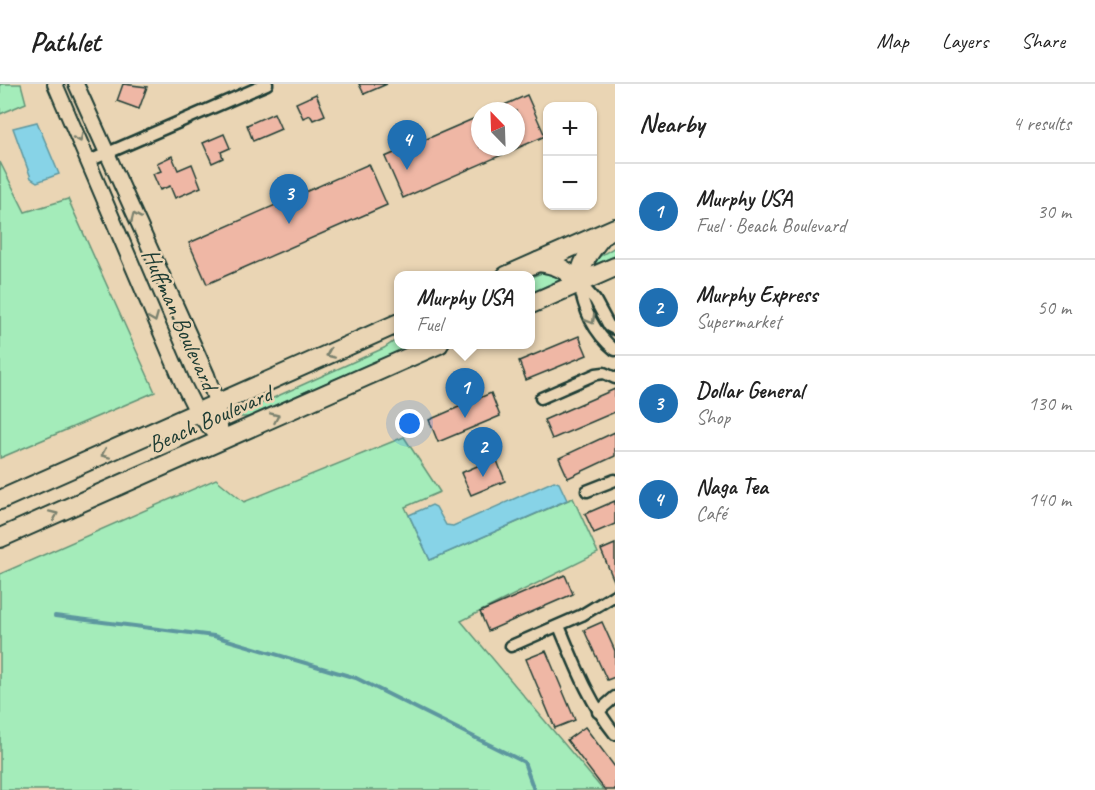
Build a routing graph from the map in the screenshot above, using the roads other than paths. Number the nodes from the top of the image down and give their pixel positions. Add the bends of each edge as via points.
1 (56, 84) edge
2 (76, 84) edge
3 (267, 84) edge
4 (106, 153) junction
5 (89, 161) junction
6 (103, 193) junction
7 (610, 230) edge
8 (147, 243) junction
9 (538, 262) junction
10 (615, 267) edge
11 (517, 271) edge
12 (579, 283) junction
13 (535, 302) edge
14 (394, 325) edge
15 (615, 329) edge
16 (430, 349) edge
17 (615, 350) edge
18 (615, 378) edge
19 (542, 398) dead end
20 (217, 405) junction
21 (198, 414) junction
22 (222, 441) junction
23 (615, 480) edge
24 (587, 492) dead end
25 (0, 500) edge
26 (0, 538) edge
27 (615, 595) edge
28 (559, 626) junction
29 (511, 646) dead end
30 (615, 697) edge
31 (598, 712) junction
32 (615, 734) edge

1 -> 5 street, Huffman Boulevard
2 - 4 street, Huffman Boulevard
3 - 4 street
4 - 5 street
8 -> 4 street, Huffman Boulevard
5 - 6 street, Huffman Boulevard
6 - 8 street via 115,204 134,245
6 -> 21 street, Huffman Boulevard via 157,327
7 - 9 highway
7 - 12 highway via 586,256
8 - 20 street, Huffman Boulevard
9 - 11 highway
9 - 12 highway via 561,267
10 - 12 highway
12 - 13 highway
12 - 15 street
12 -> 17 street via 584,309 601,339
14 -> 20 highway
22 -> 16 highway, Beach Boulevard
18 - 19 street via 596,374
20 - 21 highway
20 - 22 street, Huffman Boulevard
21 - 22 street, Huffman Boulevard
21 -> 25 highway
26 -> 22 highway, Beach Boulevard
23 - 24 street
27 - 28 street
28 - 29 street
28 - 31 street
30 - 31 street
31 - 32 street

